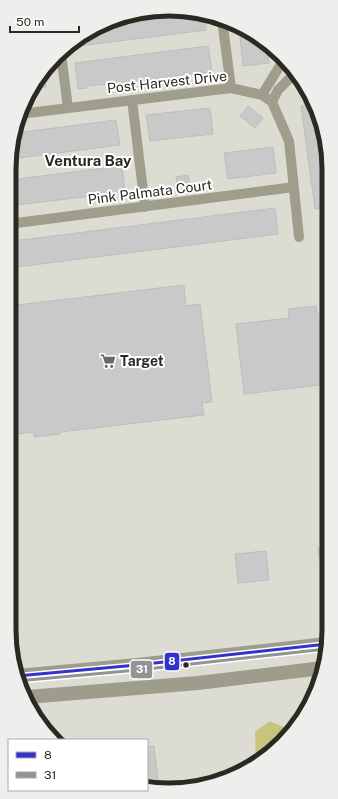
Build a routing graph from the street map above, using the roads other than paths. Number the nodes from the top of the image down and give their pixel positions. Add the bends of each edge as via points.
1 (223, 26) edge
2 (62, 60) edge
3 (281, 65) edge
4 (291, 77) edge
5 (231, 88) junction
6 (262, 94) junction
7 (132, 100) junction
8 (272, 102) junction
9 (68, 108) junction
10 (27, 113) edge
11 (294, 187) junction
12 (145, 207) junction
13 (16, 223) edge
14 (299, 237) dead end
15 (322, 645) edge
16 (199, 659) junction
17 (317, 669) edge
18 (23, 675) edge
19 (198, 683) junction
20 (31, 697) edge

1 - 5 street
2 - 9 street
3 - 6 street
4 - 8 street via 278,90
5 - 6 street, Post Harvest Drive
5 - 7 street, Post Harvest Drive
6 - 8 street, Post Harvest Drive
7 - 9 street, Post Harvest Drive
7 - 12 street
8 - 11 street, Post Harvest Drive via 289,141
9 - 10 street, Post Harvest Drive
11 - 12 street, Pink Palmata Court
11 - 14 street, Post Harvest Drive
12 - 13 street, Pink Palmata Court
15 - 16 main road
16 - 18 main road
16 - 19 main road
17 - 19 main road
19 - 20 main road

